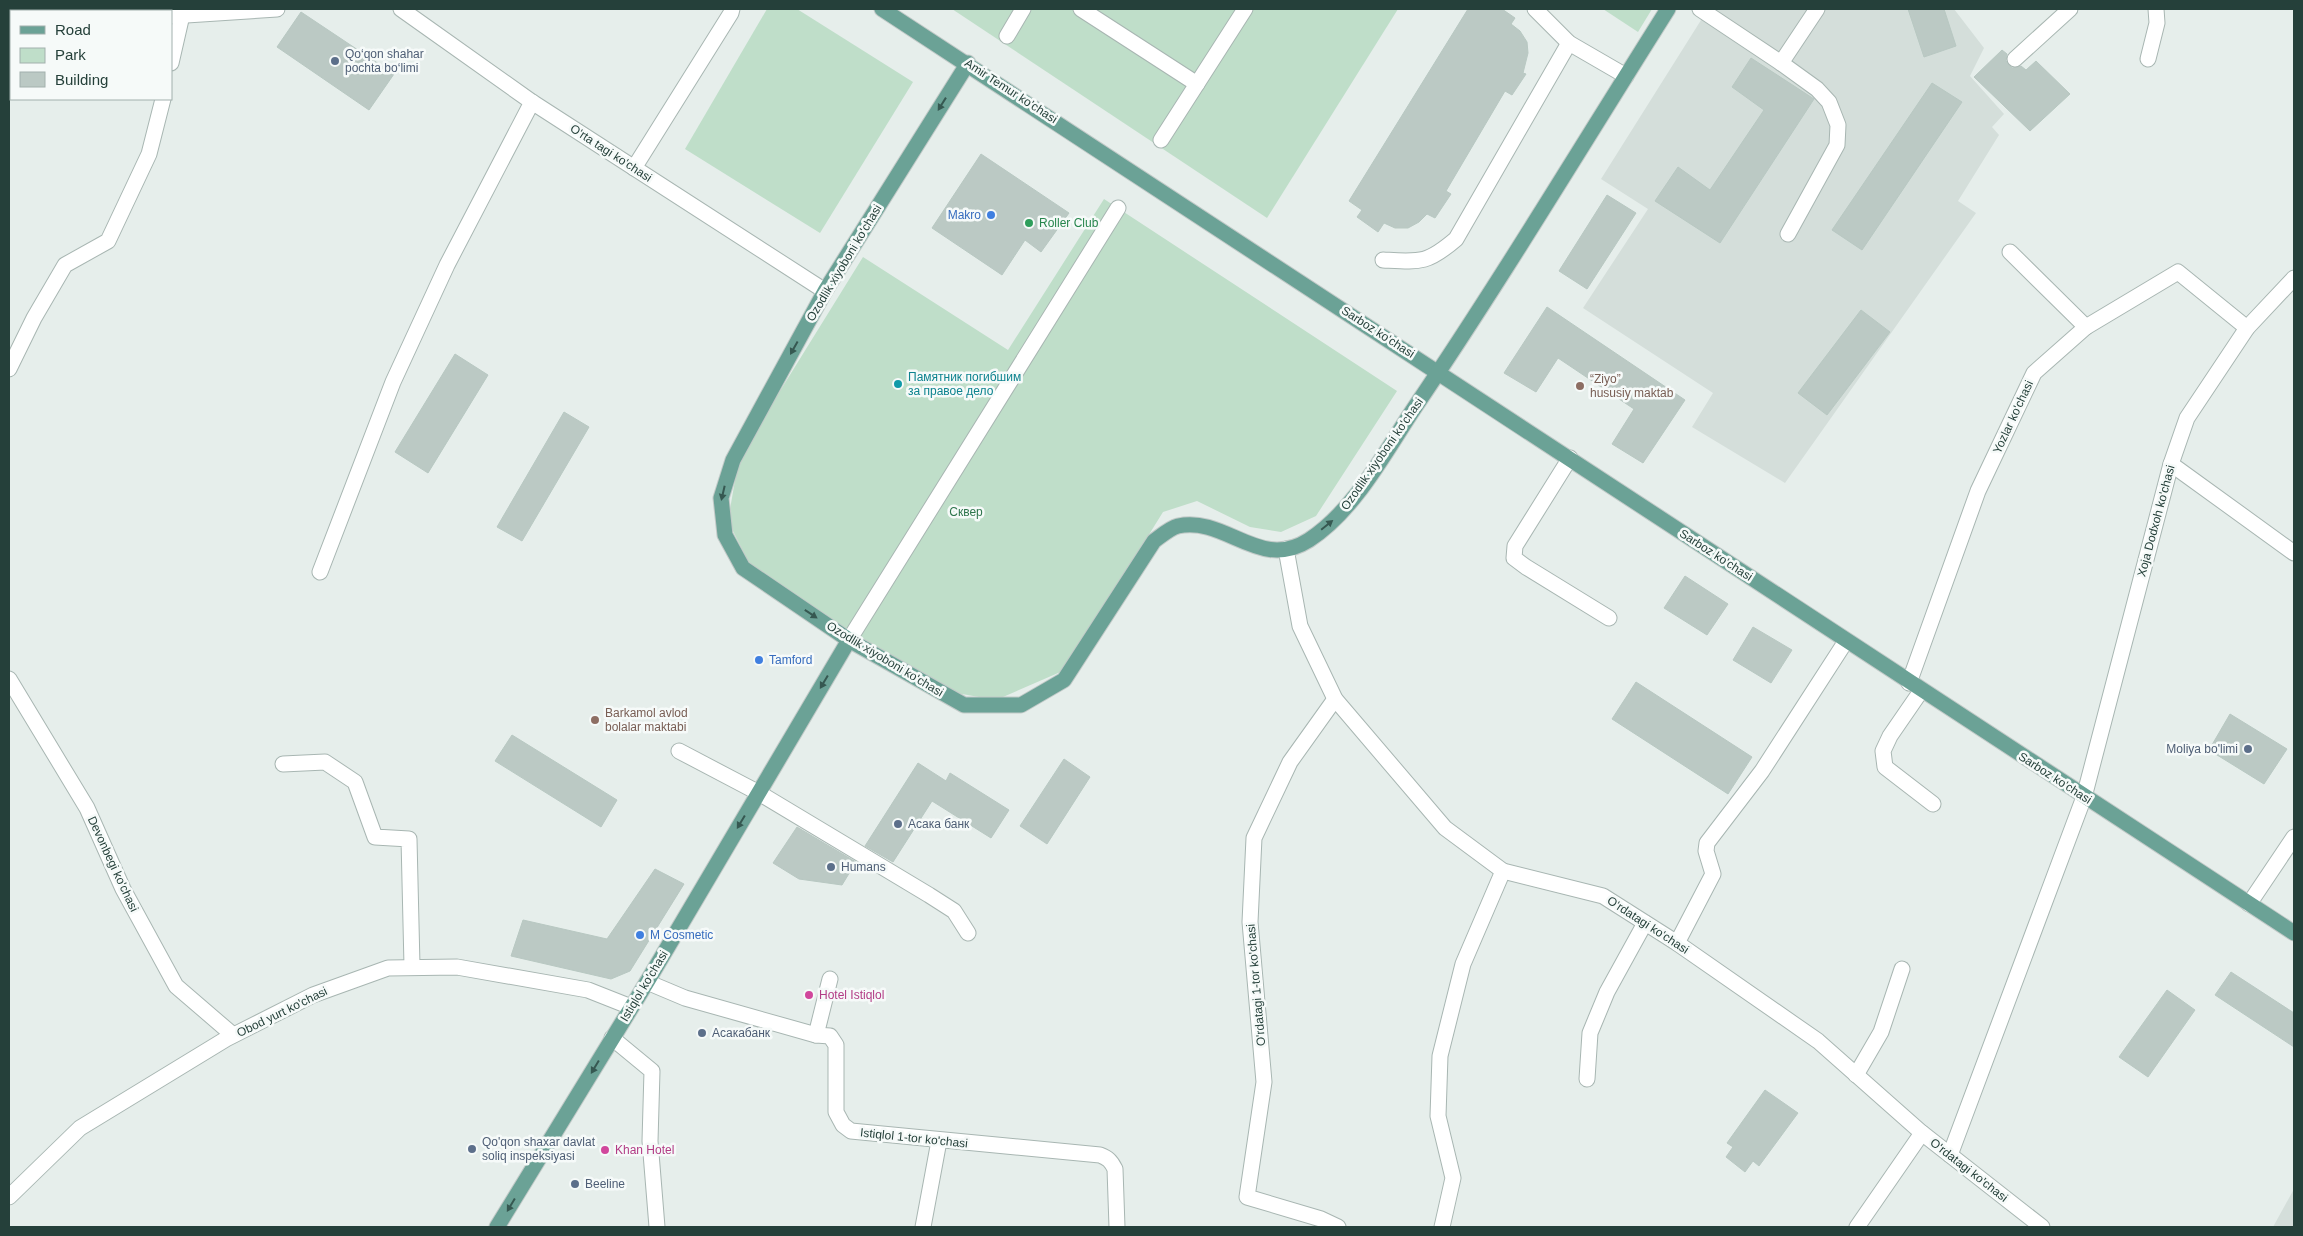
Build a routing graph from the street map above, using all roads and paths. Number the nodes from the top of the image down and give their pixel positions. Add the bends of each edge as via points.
1 (277, 9) edge
2 (401, 9) edge
3 (732, 9) edge
4 (882, 9) edge
5 (1023, 9) edge
6 (1081, 9) edge
7 (1245, 9) edge
8 (1535, 9) edge
9 (1668, 9) edge
10 (1700, 9) edge
11 (1817, 9) edge
12 (2070, 9) edge
13 (2156, 9) edge
14 (177, 16) edge
15 (1007, 36) dead end
16 (1569, 43) junction
17 (172, 55) edge
18 (2015, 59) dead end
19 (2148, 59) dead end
20 (968, 63) junction
21 (1781, 63) junction
22 (1626, 76) junction
23 (1197, 84) junction
24 (162, 100) edge
25 (532, 102) junction
26 (1162, 140) dead end
27 (634, 168) junction
28 (1139, 175) joint
29 (1118, 208) dead end
30 (1788, 234) dead end
31 (2010, 252) dead end
32 (1383, 260) dead end
33 (2294, 278) edge
34 (825, 291) junction
35 (2086, 327) junction
36 (2248, 328) junction
37 (9, 369) edge
38 (1439, 372) junction
39 (1570, 458) junction
40 (2171, 464) junction
41 (1286, 549) junction
42 (2294, 553) edge
43 (320, 572) dead end
44 (1609, 618) dead end
45 (849, 640) junction
46 (1846, 641) junction
47 (9, 678) edge
48 (1915, 687) junction
49 (1334, 699) junction
50 (679, 751) dead end
51 (283, 764) dead end
52 (758, 793) junction
53 (2084, 797) junction
54 (1933, 804) dead end
55 (2294, 837) edge
56 (1503, 872) junction
57 (2249, 904) junction
58 (1645, 923) junction
59 (968, 933) dead end
60 (2294, 934) edge
61 (1677, 943) junction
62 (412, 966) junction
63 (1902, 969) dead end
64 (830, 978) dead end
65 (646, 982) junction
66 (631, 1007) junction
67 (816, 1034) junction
68 (233, 1035) junction
69 (612, 1038) junction
70 (1856, 1075) junction
71 (1587, 1079) dead end
72 (1922, 1133) junction
73 (939, 1141) junction
74 (1950, 1156) junction
75 (9, 1197) edge
76 (497, 1227) edge
77 (657, 1227) edge
78 (923, 1227) edge
79 (1117, 1227) edge
80 (1338, 1227) edge
81 (1442, 1227) edge
82 (1857, 1227) edge
83 (2042, 1227) edge

1 - 14 street
2 - 25 street, O'rta tagi ko'chasi
3 - 27 street
4 - 20 main road, Amir Temur ko'chasi
5 - 15 street
6 - 23 street
7 - 23 street
8 - 16 street
9 - 22 main road, Ozodlik xiyoboni ko'chasi
10 - 21 street
11 - 21 street
12 - 18 street
13 - 19 street via 2157,23
14 - 17 street
16 - 22 street
16 - 32 street via 1456,239 1437,255 1420,262
20 - 28 main road, Amir Temur ko'chasi
20 -> 34 main road, Ozodlik xiyoboni ko'chasi
21 - 30 street via 1817,89 1829,102 1838,125 1837,145
22 - 38 main road, Ozodlik xiyoboni ko'chasi
23 - 26 street
24 - 37 street via 149,154 108,241 65,265
25 - 27 street, O'rta tagi ko'chasi
25 - 43 street via 447,265 393,382
27 - 34 street, O'rta tagi ko'chasi
28 - 38 main road, Sarboz ko'chasi
29 - 45 street
31 - 35 street
33 - 36 street, Xoja Dodxoh ko'chasi
34 -> 45 main road, Ozodlik xiyoboni ko'chasi via 733,460 721,498 725,535 743,568
35 - 36 street, Yozlar ko'chasi via 2178,272
35 - 48 street, Yozlar ko'chasi via 2034,373 1978,491
36 - 40 street, Xoja Dodxoh ko'chasi via 2187,418
38 - 39 main road, Sarboz ko'chasi
41 -> 38 main road, Ozodlik xiyoboni ko'chasi via 1308,541 1337,518
39 - 44 street via 1515,546 1514,558
39 - 46 main road, Sarboz ko'chasi
40 - 42 street
40 - 53 street, Xoja Dodxoh ko'chasi
41 - 45 main road, Ozodlik xiyoboni ko'chasi via 1262,550 1204,525 1176,526 1154,541 1064,680 1021,705 964,705
41 - 49 street, O'rdatagi ko'chasi via 1300,626
45 -> 52 main road, Istiqlol ko'chasi
46 - 48 main road, Sarboz ko'chasi
46 - 61 street via 1762,771 1707,843 1706,851 1713,874
47 - 68 street, Devonbegi ko'chasi via 87,808 123,888 176,986
48 - 53 main road, Sarboz ko'chasi
48 - 54 street, Yozlar ko'chasi via 1883,751 1884,767
49 - 56 street, O'rdatagi ko'chasi via 1445,828
49 - 80 street, O'rdatagi 1-tor ko'chasi via 1290,762 1254,838 1250,922 1264,1082 1247,1197
50 - 52 street
51 - 62 street via 324,762 355,782 375,837 409,839
52 - 59 street via 954,911
52 -> 65 main road, Istiqlol ko'chasi
53 - 57 main road, Sarboz ko'chasi
53 - 74 street, Xoja Dodxoh ko'chasi
55 - 57 street
56 - 58 street, O'rdatagi ko'chasi via 1603,896
56 - 81 street via 1462,964 1440,1056 1438,1116 1453,1178
57 - 60 main road, Sarboz ko'chasi
58 - 61 street, O'rdatagi ko'chasi
58 - 71 street via 1607,992 1590,1033
61 - 70 street, O'rdatagi ko'chasi via 1818,1041
62 - 66 street, Obod yurt ko'chasi via 457,967 588,990
62 - 68 street, Obod yurt ko'chasi via 388,968 312,995
63 - 70 street via 1880,1032
64 - 67 street
65 - 66 main road, Istiqlol ko'chasi
65 - 67 street, Istiqlol 1-tor ko'chasi via 685,998
66 - 69 main road, Istiqlol ko'chasi
67 - 73 street, Istiqlol 1-tor ko'chasi via 830,1036 836,1045 836,1112 843,1125 864,1134
68 - 75 street, Obod yurt ko'chasi via 80,1128
69 -> 76 main road, Istiqlol ko'chasi
69 - 77 street via 652,1071 650,1141
70 - 72 street, O'rdatagi ko'chasi
72 - 74 street, O'rdatagi ko'chasi
72 - 82 street
73 - 78 street
73 - 79 street, Istiqlol 1-tor ko'chasi via 1107,1158 1115,1169
74 - 83 street, O'rdatagi ko'chasi

